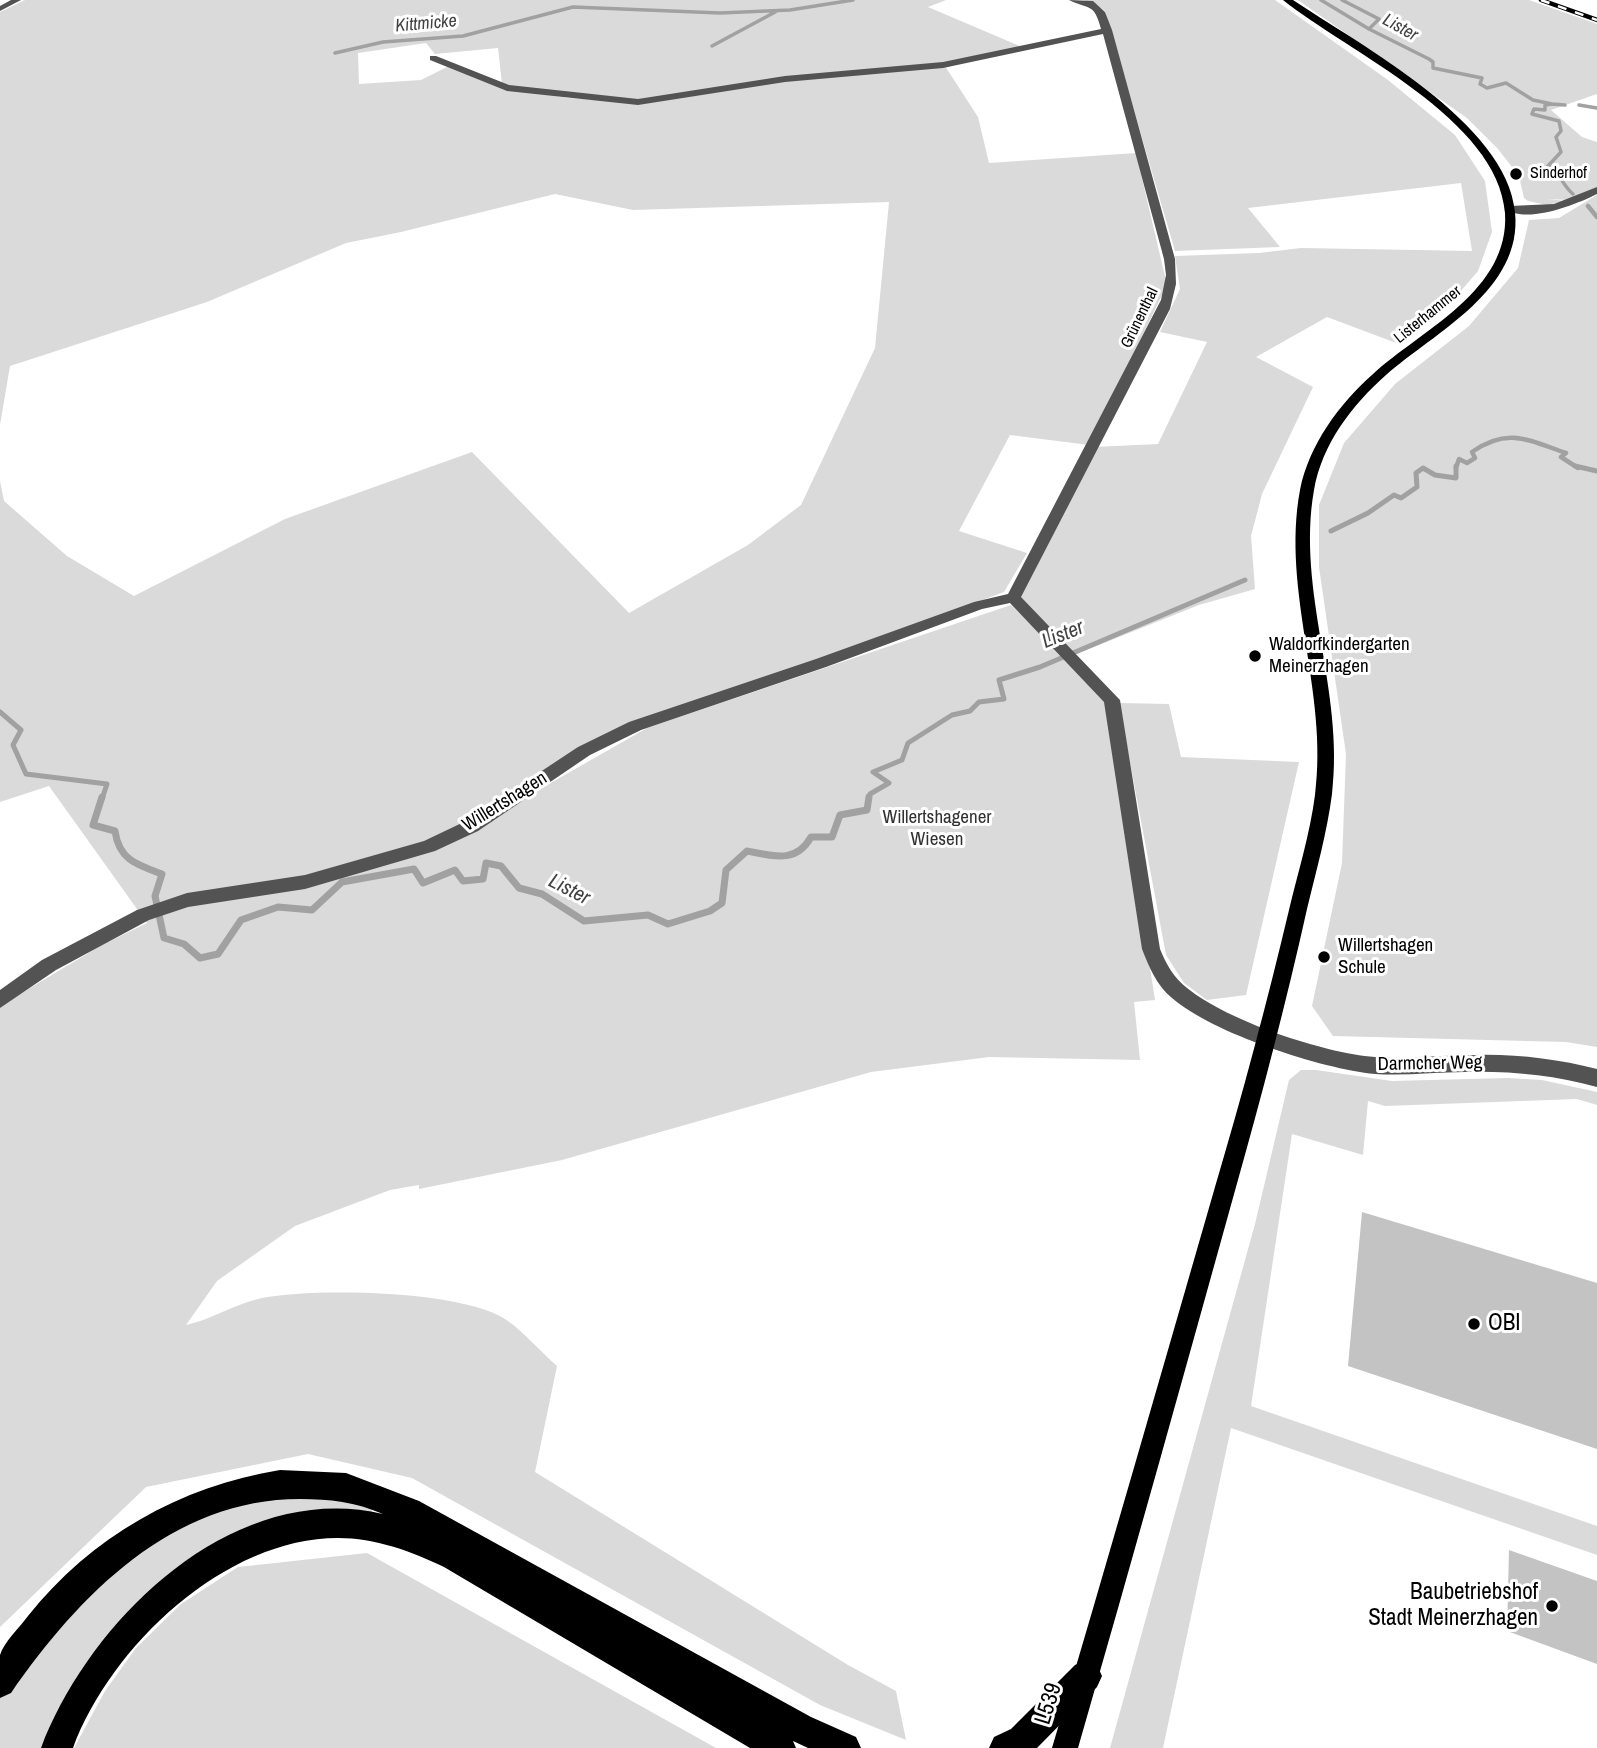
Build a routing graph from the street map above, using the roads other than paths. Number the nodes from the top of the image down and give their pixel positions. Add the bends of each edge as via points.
1 (17, 0) edge
2 (1073, 0) edge
3 (1287, 0) edge
4 (0, 9) edge
5 (1108, 30) junction
6 (433, 58) dead end
7 (1597, 190) edge
8 (1510, 209) junction
9 (1013, 598) junction
10 (0, 1000) edge
11 (1267, 1034) junction
12 (1597, 1077) edge
13 (1086, 1676) junction
14 (0, 1682) edge
15 (57, 1748) edge
16 (780, 1748) edge
17 (845, 1748) edge
18 (1005, 1748) edge
19 (1065, 1748) edge

1 - 4 street
2 - 5 street via 1090,3 1101,12
3 - 8 main road, Listerhammer via 1412,85 1470,132 1495,164
5 - 6 street via 943,65 785,79 638,102 507,88
5 - 9 street, Grünenthal via 1170,255 1173,287
7 - 8 street via 1553,210
8 - 11 main road, Listerhammer via 1507,243 1489,281 1460,313 1381,372 1349,405 1323,445 1307,483 1300,531 1305,599 1326,733 1325,789
9 - 10 street, Willertshagen via 979,605 635,726 584,751 472,826 429,846 270,890 167,905 49,965
9 - 11 street, Darmcher Weg via 1112,700 1151,949 1161,974 1208,1013
11 - 12 street, Darmcher Weg via 1362,1064 1529,1064
11 - 13 main road, L539
13 - 18 highway via 1022,1740
13 - 19 main road, L539
14 - 17 highway via 51,1613 100,1565 147,1530 202,1503 249,1489 297,1483 349,1487 409,1511 788,1721
15 - 16 highway via 98,1670 139,1620 186,1578 243,1545 296,1527 340,1523 395,1531 470,1564

